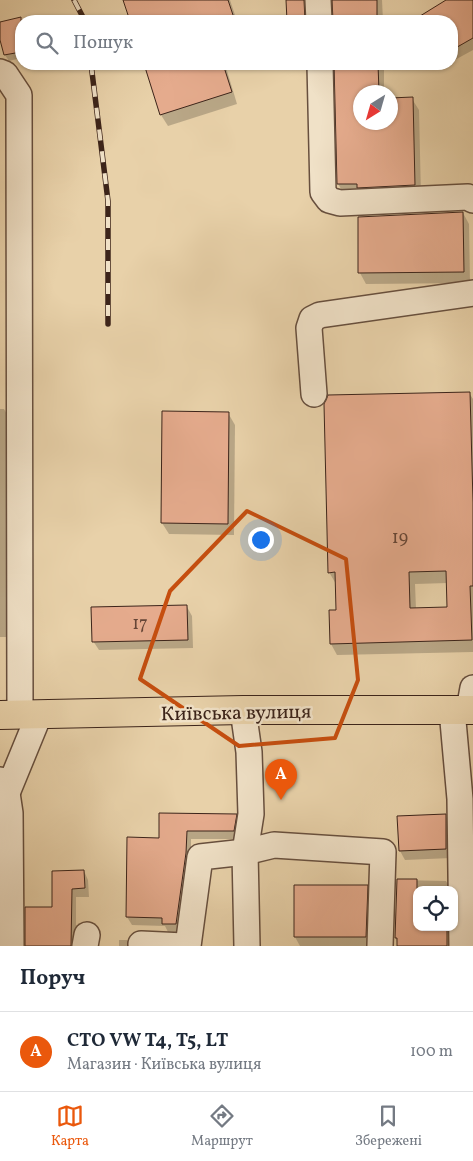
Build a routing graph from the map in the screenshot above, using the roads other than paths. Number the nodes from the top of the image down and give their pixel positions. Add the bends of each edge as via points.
1 (318, 0) edge
2 (319, 15) edge
3 (320, 70) edge
4 (0, 72) edge
5 (473, 200) edge
6 (473, 293) edge
7 (314, 394) dead end
8 (467, 704) edge
9 (243, 710) junction
10 (20, 715) edge
11 (465, 765) edge
12 (3, 786) edge
13 (245, 852) junction
14 (141, 944) dead end
15 (11, 946) edge
16 (184, 946) edge
17 (188, 946) edge
18 (247, 946) edge
19 (380, 946) edge
20 (462, 946) edge

1 - 2 lane
3 - 5 lane via 323,192 328,200 340,203 468,197
4 - 10 lane via 5,74 18,95
6 - 7 lane via 320,315 312,319 309,328
8 - 9 main road, Київська вулиця
8 - 11 lane
9 - 10 main road, Київська вулиця
9 - 13 lane via 249,752 251,814
10 - 12 lane
11 - 20 lane via 460,799
12 - 15 lane via 10,813
13 - 17 lane via 200,857
13 - 18 lane
13 - 19 lane via 274,845 383,852
14 - 16 lane

